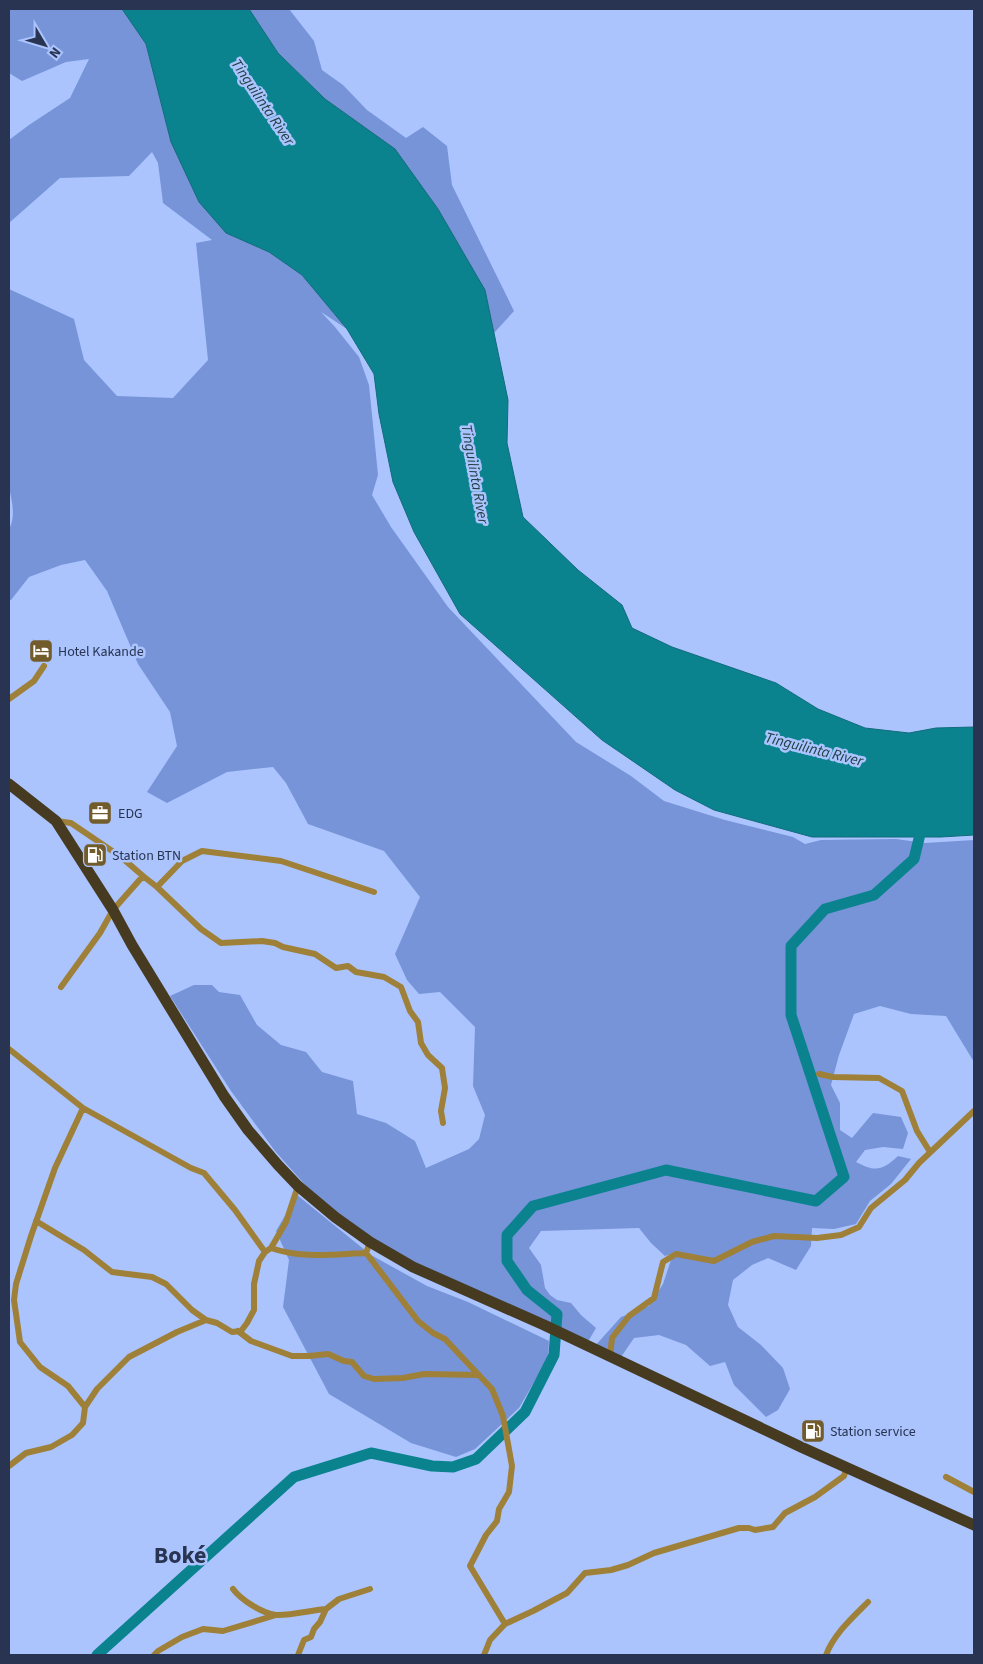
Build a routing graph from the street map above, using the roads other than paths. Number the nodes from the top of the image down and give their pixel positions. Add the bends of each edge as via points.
1 (44, 666) dead end
2 (9, 699) edge
3 (9, 784) edge
4 (56, 821) junction
5 (143, 876) junction
6 (157, 887) junction
7 (374, 892) dead end
8 (113, 910) junction
9 (62, 987) dead end
10 (9, 1049) edge
11 (819, 1074) dead end
12 (83, 1108) junction
13 (974, 1110) edge
14 (443, 1124) dead end
15 (930, 1152) junction
16 (298, 1186) junction
17 (36, 1221) junction
18 (271, 1248) junction
19 (368, 1248) junction
20 (265, 1252) junction
21 (206, 1320) junction
22 (238, 1331) junction
23 (610, 1357) junction
24 (479, 1375) junction
25 (85, 1407) junction
26 (9, 1466) edge
27 (847, 1467) junction
28 (946, 1477) dead end
29 (974, 1492) edge
30 (974, 1525) edge
31 (233, 1589) dead end
32 (370, 1589) dead end
33 (868, 1602) dead end
34 (326, 1609) junction
35 (276, 1615) junction
36 (505, 1624) junction
37 (154, 1655) edge
38 (298, 1655) edge
39 (484, 1655) edge
40 (826, 1655) edge

1 - 2 street via 34,681
3 - 4 highway
4 - 5 street via 71,823 121,856
4 - 8 highway
5 - 6 street
5 - 8 street
6 - 7 street via 182,861 202,851 281,861
6 - 14 street via 201,929 221,943 274,943 316,954 336,968 348,966 356,972 384,977 401,987 418,1022 421,1043 442,1068 445,1088 441,1111
8 - 9 street
8 - 16 highway via 224,1096 248,1130
10 - 12 street
11 - 15 street via 879,1078 902,1091 917,1132
12 - 17 street via 55,1168
12 - 20 street via 204,1174
13 - 15 street
15 - 23 street via 906,1180 871,1208 859,1227 841,1235 817,1238 774,1236 714,1261 676,1254 663,1262 654,1298 629,1316 612,1338
16 - 18 street via 286,1222
16 - 19 highway
17 - 21 street via 84,1250 112,1272 152,1277 166,1284
17 - 25 street via 16,1284 14,1300 20,1342 40,1367 68,1386
18 - 19 street via 309,1256
18 - 20 street
19 - 23 highway
19 - 24 street via 418,1320 445,1340
20 - 22 street via 256,1271 254,1310 242,1331
21 - 22 street via 232,1332
21 - 25 street via 129,1357 97,1389
22 - 24 street via 251,1341 292,1356 336,1356 352,1362 364,1376 374,1380 424,1374
23 - 27 highway
24 - 36 street via 492,1389 503,1416 512,1466 509,1492 499,1509 497,1521 470,1566
25 - 26 street via 83,1422 67,1439 26,1453
27 - 30 highway
27 - 36 street via 844,1476 785,1513 773,1527 739,1528 654,1553 611,1570 585,1573 567,1593
28 - 29 street
31 - 35 street via 239,1598
32 - 34 street via 339,1599
33 - 40 street via 830,1645
34 - 35 street
34 - 38 street via 311,1637 304,1640
35 - 37 street via 223,1631 203,1629
36 - 39 street via 490,1640

